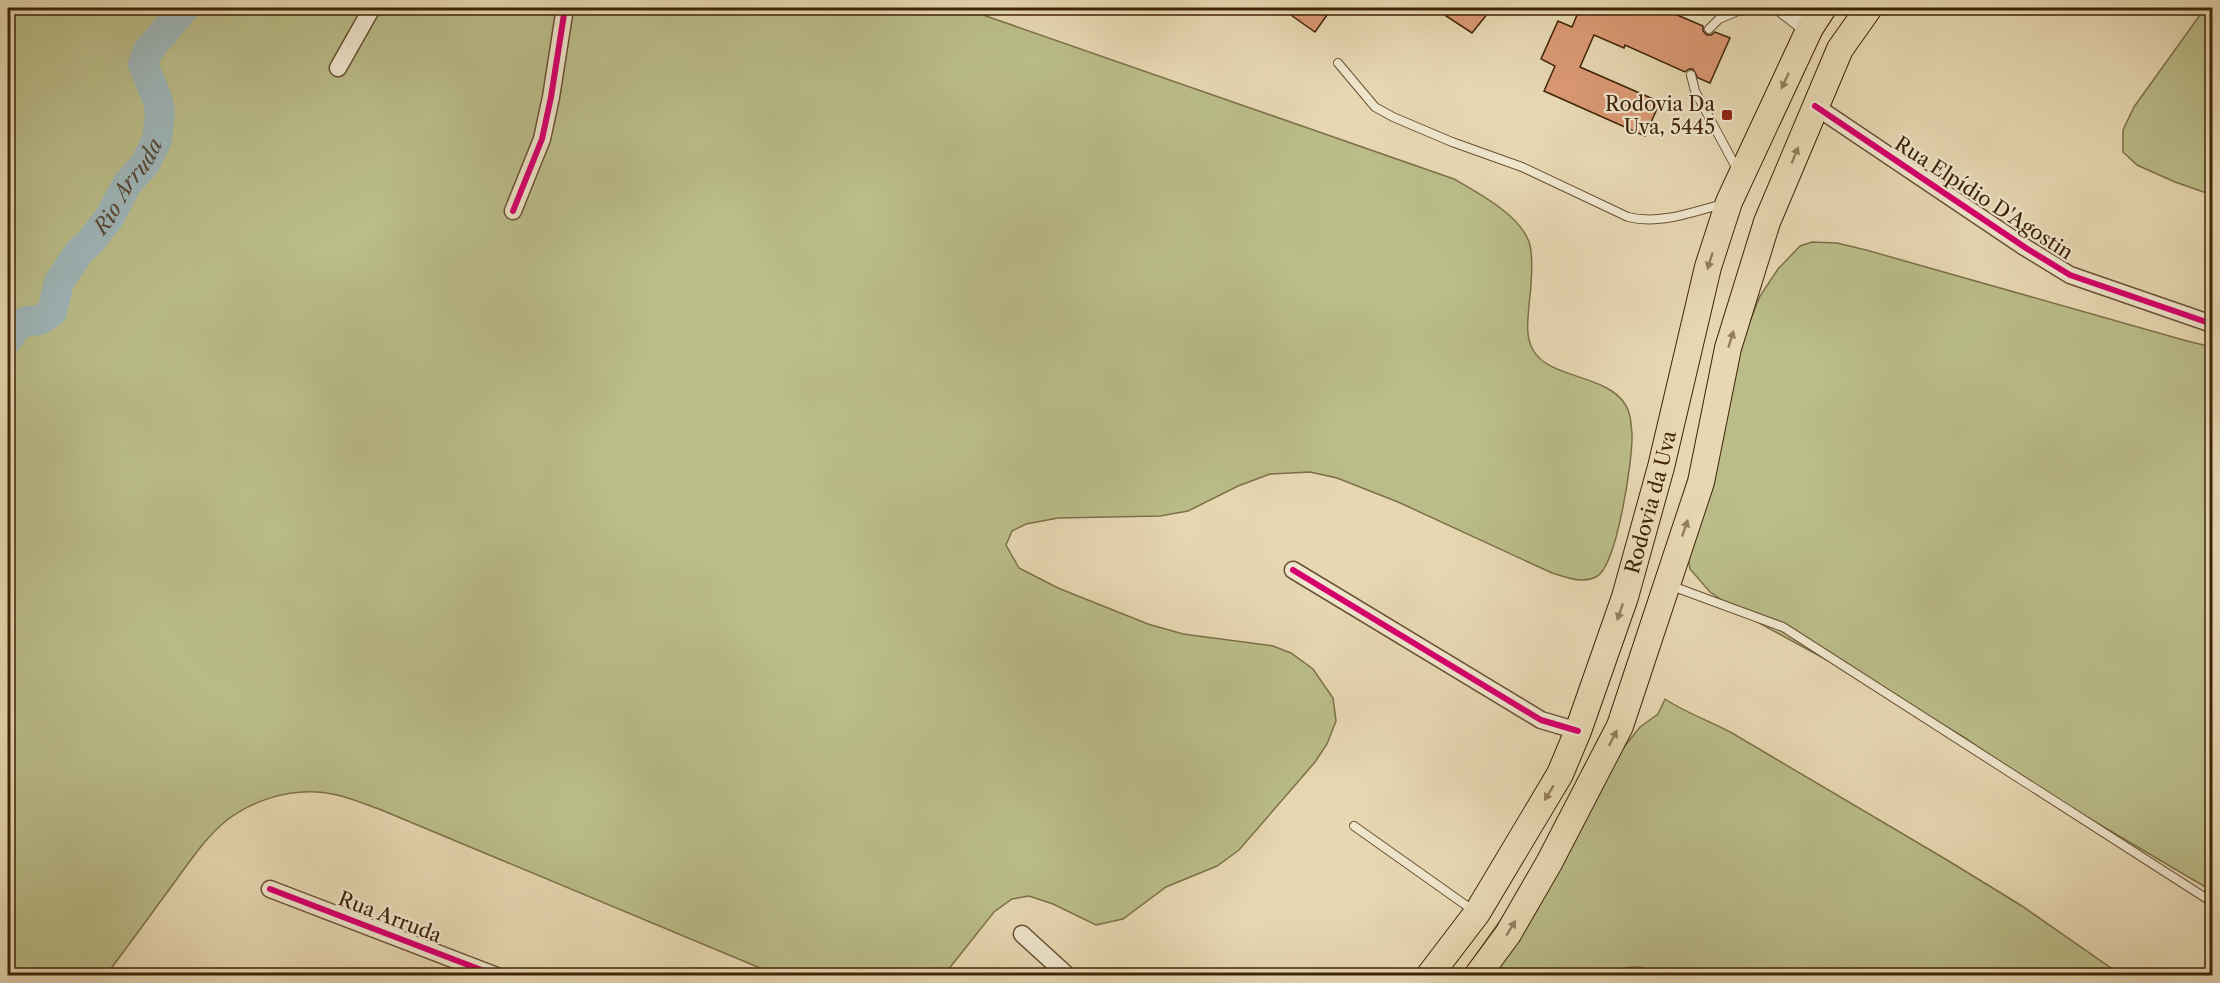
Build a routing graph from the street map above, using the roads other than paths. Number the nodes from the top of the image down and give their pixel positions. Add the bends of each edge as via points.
1 (372, 8) edge
2 (565, 8) edge
3 (1745, 8) edge
4 (1784, 8) edge
5 (1869, 8) edge
6 (1817, 18) edge
7 (1709, 29) dead end
8 (1840, 49) junction
9 (1338, 63) dead end
10 (338, 68) dead end
11 (1691, 75) dead end
12 (1815, 106) junction
13 (1741, 177) junction
14 (1729, 202) junction
15 (513, 210) dead end
16 (2212, 324) edge
17 (1293, 570) dead end
18 (1666, 584) junction
19 (1578, 731) junction
20 (1354, 826) dead end
21 (270, 889) dead end
22 (2212, 902) edge
23 (1477, 913) junction
24 (1022, 934) dead end
25 (497, 975) edge
26 (1068, 975) edge
27 (1429, 975) edge
28 (1477, 975) edge

1 - 10 street
2 - 15 street via 542,139
3 - 7 lane via 1719,19
4 - 6 street
5 - 8 main road, Rodovia da Uva
6 - 8 main road
6 -> 13 main road, Rodovia da Uva
8 - 12 main road, Rodovia da Uva
9 - 14 lane via 1375,107 1393,117 1522,167 1628,217 1656,220
11 - 13 lane via 1695,91
12 - 16 street, Rua Elpídio D'Agostin via 2070,274
18 -> 12 main road, Rodovia da Uva via 1701,482 1728,348 1764,234
13 - 14 main road, Rodovia da Uva
14 -> 19 main road, Rodovia da Uva via 1708,267 1625,597
17 - 19 street via 1541,720
18 - 22 lane via 1783,627
28 -> 18 main road, Rodovia da Uva via 1526,904 1620,726
19 -> 23 main road, Rodovia da Uva via 1560,774
20 - 23 lane
21 - 25 street, Rua Arruda
23 - 27 main road, Rodovia da Uva
24 - 26 street

